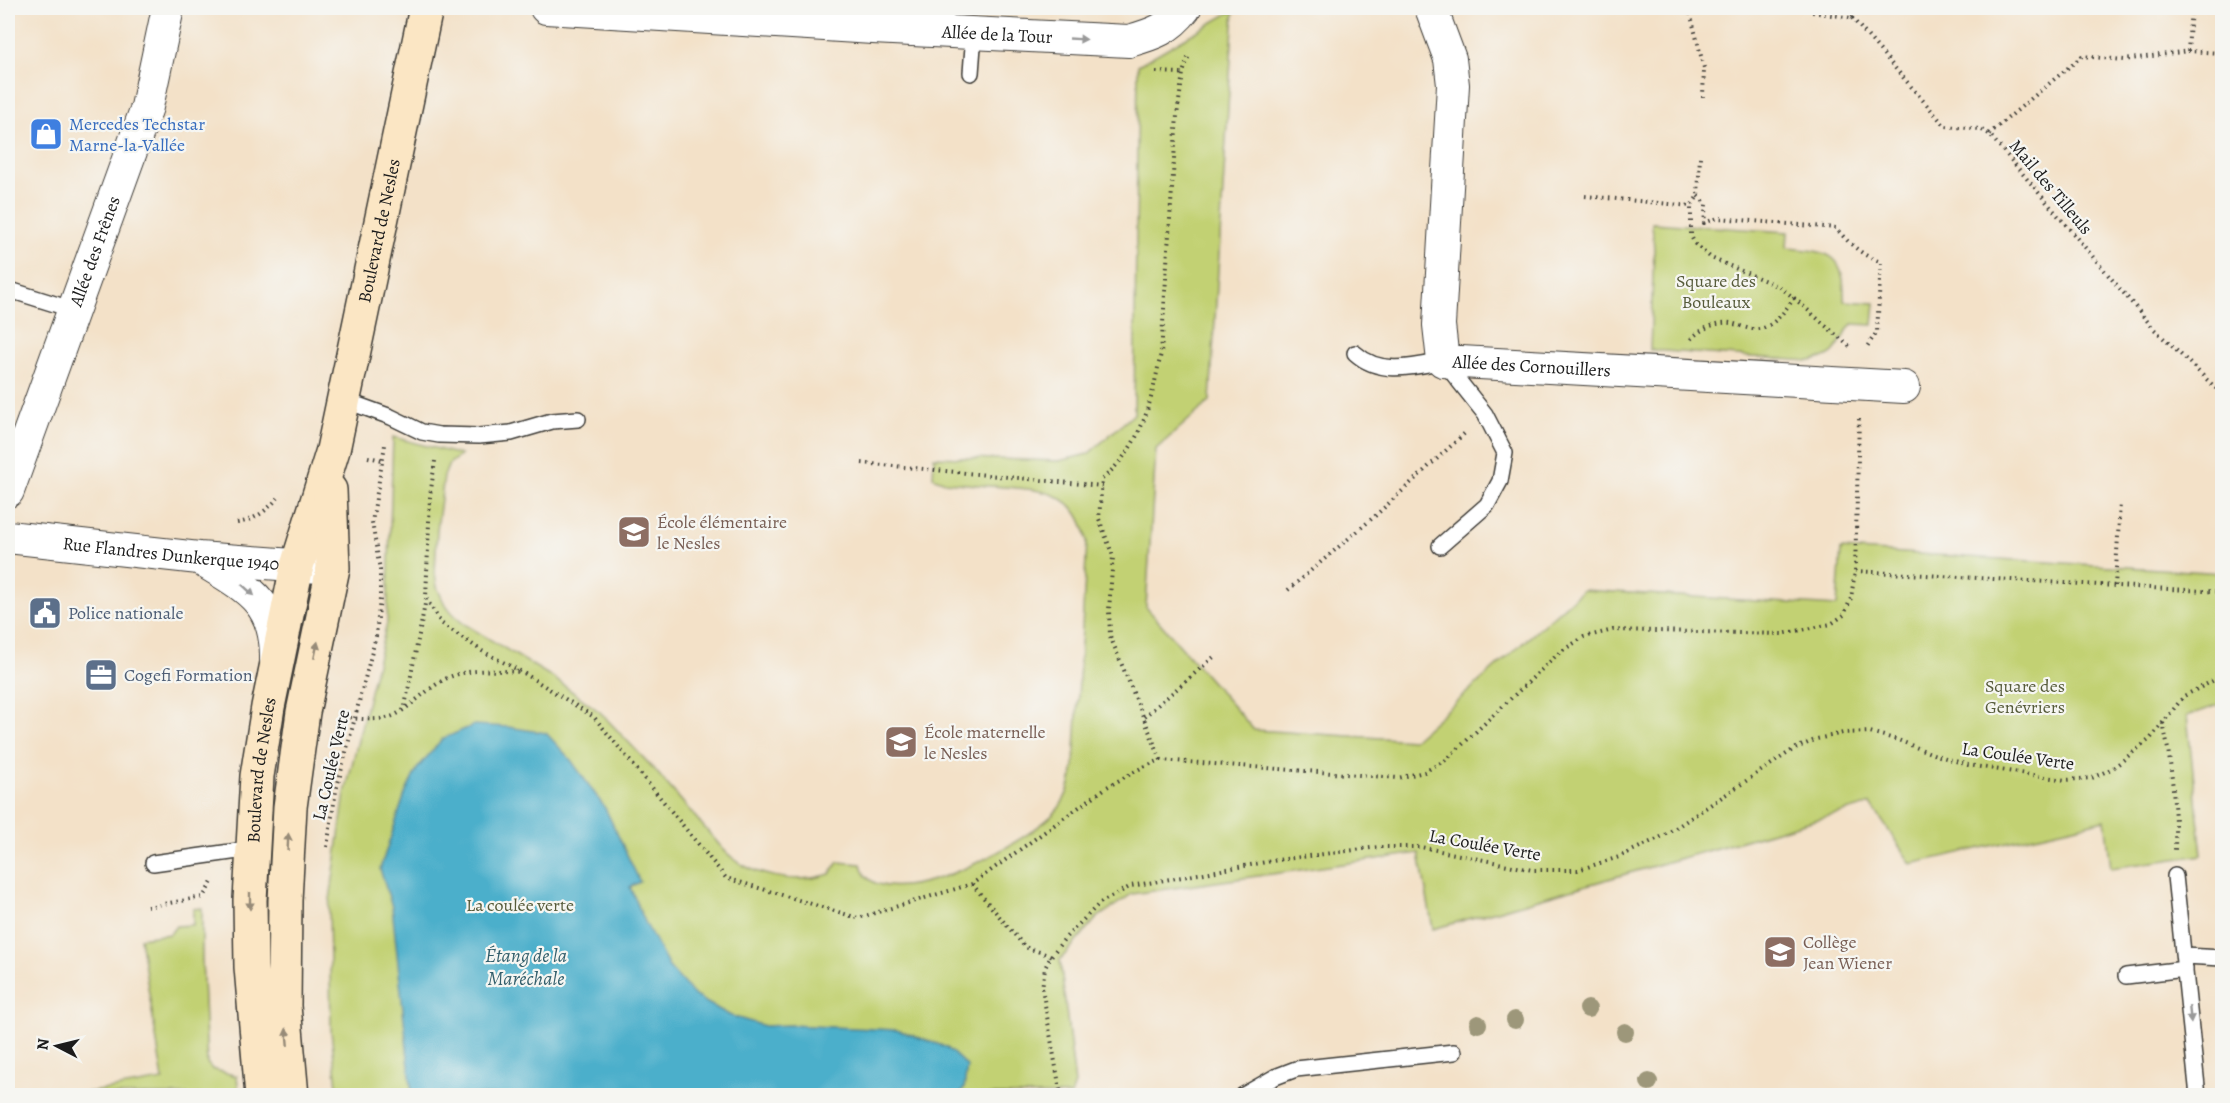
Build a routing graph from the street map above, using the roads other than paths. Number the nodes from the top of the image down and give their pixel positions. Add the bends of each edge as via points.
1 (168, 8) edge
2 (426, 8) edge
3 (546, 8) edge
4 (1185, 8) edge
5 (1431, 8) edge
6 (811, 16) edge
7 (974, 33) junction
8 (971, 73) dead end
9 (14, 291) dead end
10 (74, 310) junction
11 (1355, 353) dead end
12 (1443, 361) junction
13 (1904, 387) dead end
14 (344, 400) junction
15 (578, 419) dead end
16 (332, 453) junction
17 (8, 491) edge
18 (8, 537) edge
19 (1440, 546) dead end
20 (199, 558) junction
21 (297, 566) junction
22 (333, 568) junction
23 (275, 672) junction
24 (241, 851) junction
25 (153, 863) dead end
26 (2175, 876) road end
27 (2223, 958) edge
28 (2184, 962) junction
29 (2126, 976) dead end
30 (1454, 1052) dead end
31 (262, 1095) edge
32 (292, 1095) edge
33 (1242, 1095) edge
34 (2198, 1095) edge

1 - 10 street, Allée des Frênes via 147,107
2 - 14 street, Boulevard de Nesles
3 - 6 street, Allée de la Tour
7 -> 4 street, Allée de la Tour via 1129,41 1152,35 1174,22
5 - 12 street, Allée des Cornouillers via 1448,50 1453,85 1439,325
6 - 7 street, Allée de la Tour
7 - 8 lane
9 - 10 lane
10 - 17 street, Allée des Frênes
11 - 12 lane via 1364,362 1392,368
12 - 13 street, Allée des Cornouillers via 1689,375 1860,370
12 - 19 lane via 1485,414 1505,453 1500,481 1487,505
14 - 15 lane via 422,432 439,435 511,433 552,421
14 - 16 street, Boulevard de Nesles
16 - 21 street, Boulevard de Nesles
16 - 22 street, Boulevard de Nesles
18 - 20 street, Rue Flandres Dunkerque 1940
20 - 21 street, Rue Flandres Dunkerque 1940
20 -> 23 street via 246,587 269,616 276,646
21 - 22 street, Rue Flandres Dunkerque 1940
21 - 23 street, Boulevard de Nesles
32 -> 22 street, Boulevard de Nesles via 284,1006 290,807 303,712
23 - 24 street, Boulevard de Nesles
24 - 25 lane
24 -> 31 street, Boulevard de Nesles
26 - 28 lane
27 - 28 lane
28 - 29 lane
28 -> 34 lane
30 - 33 lane via 1296,1070

